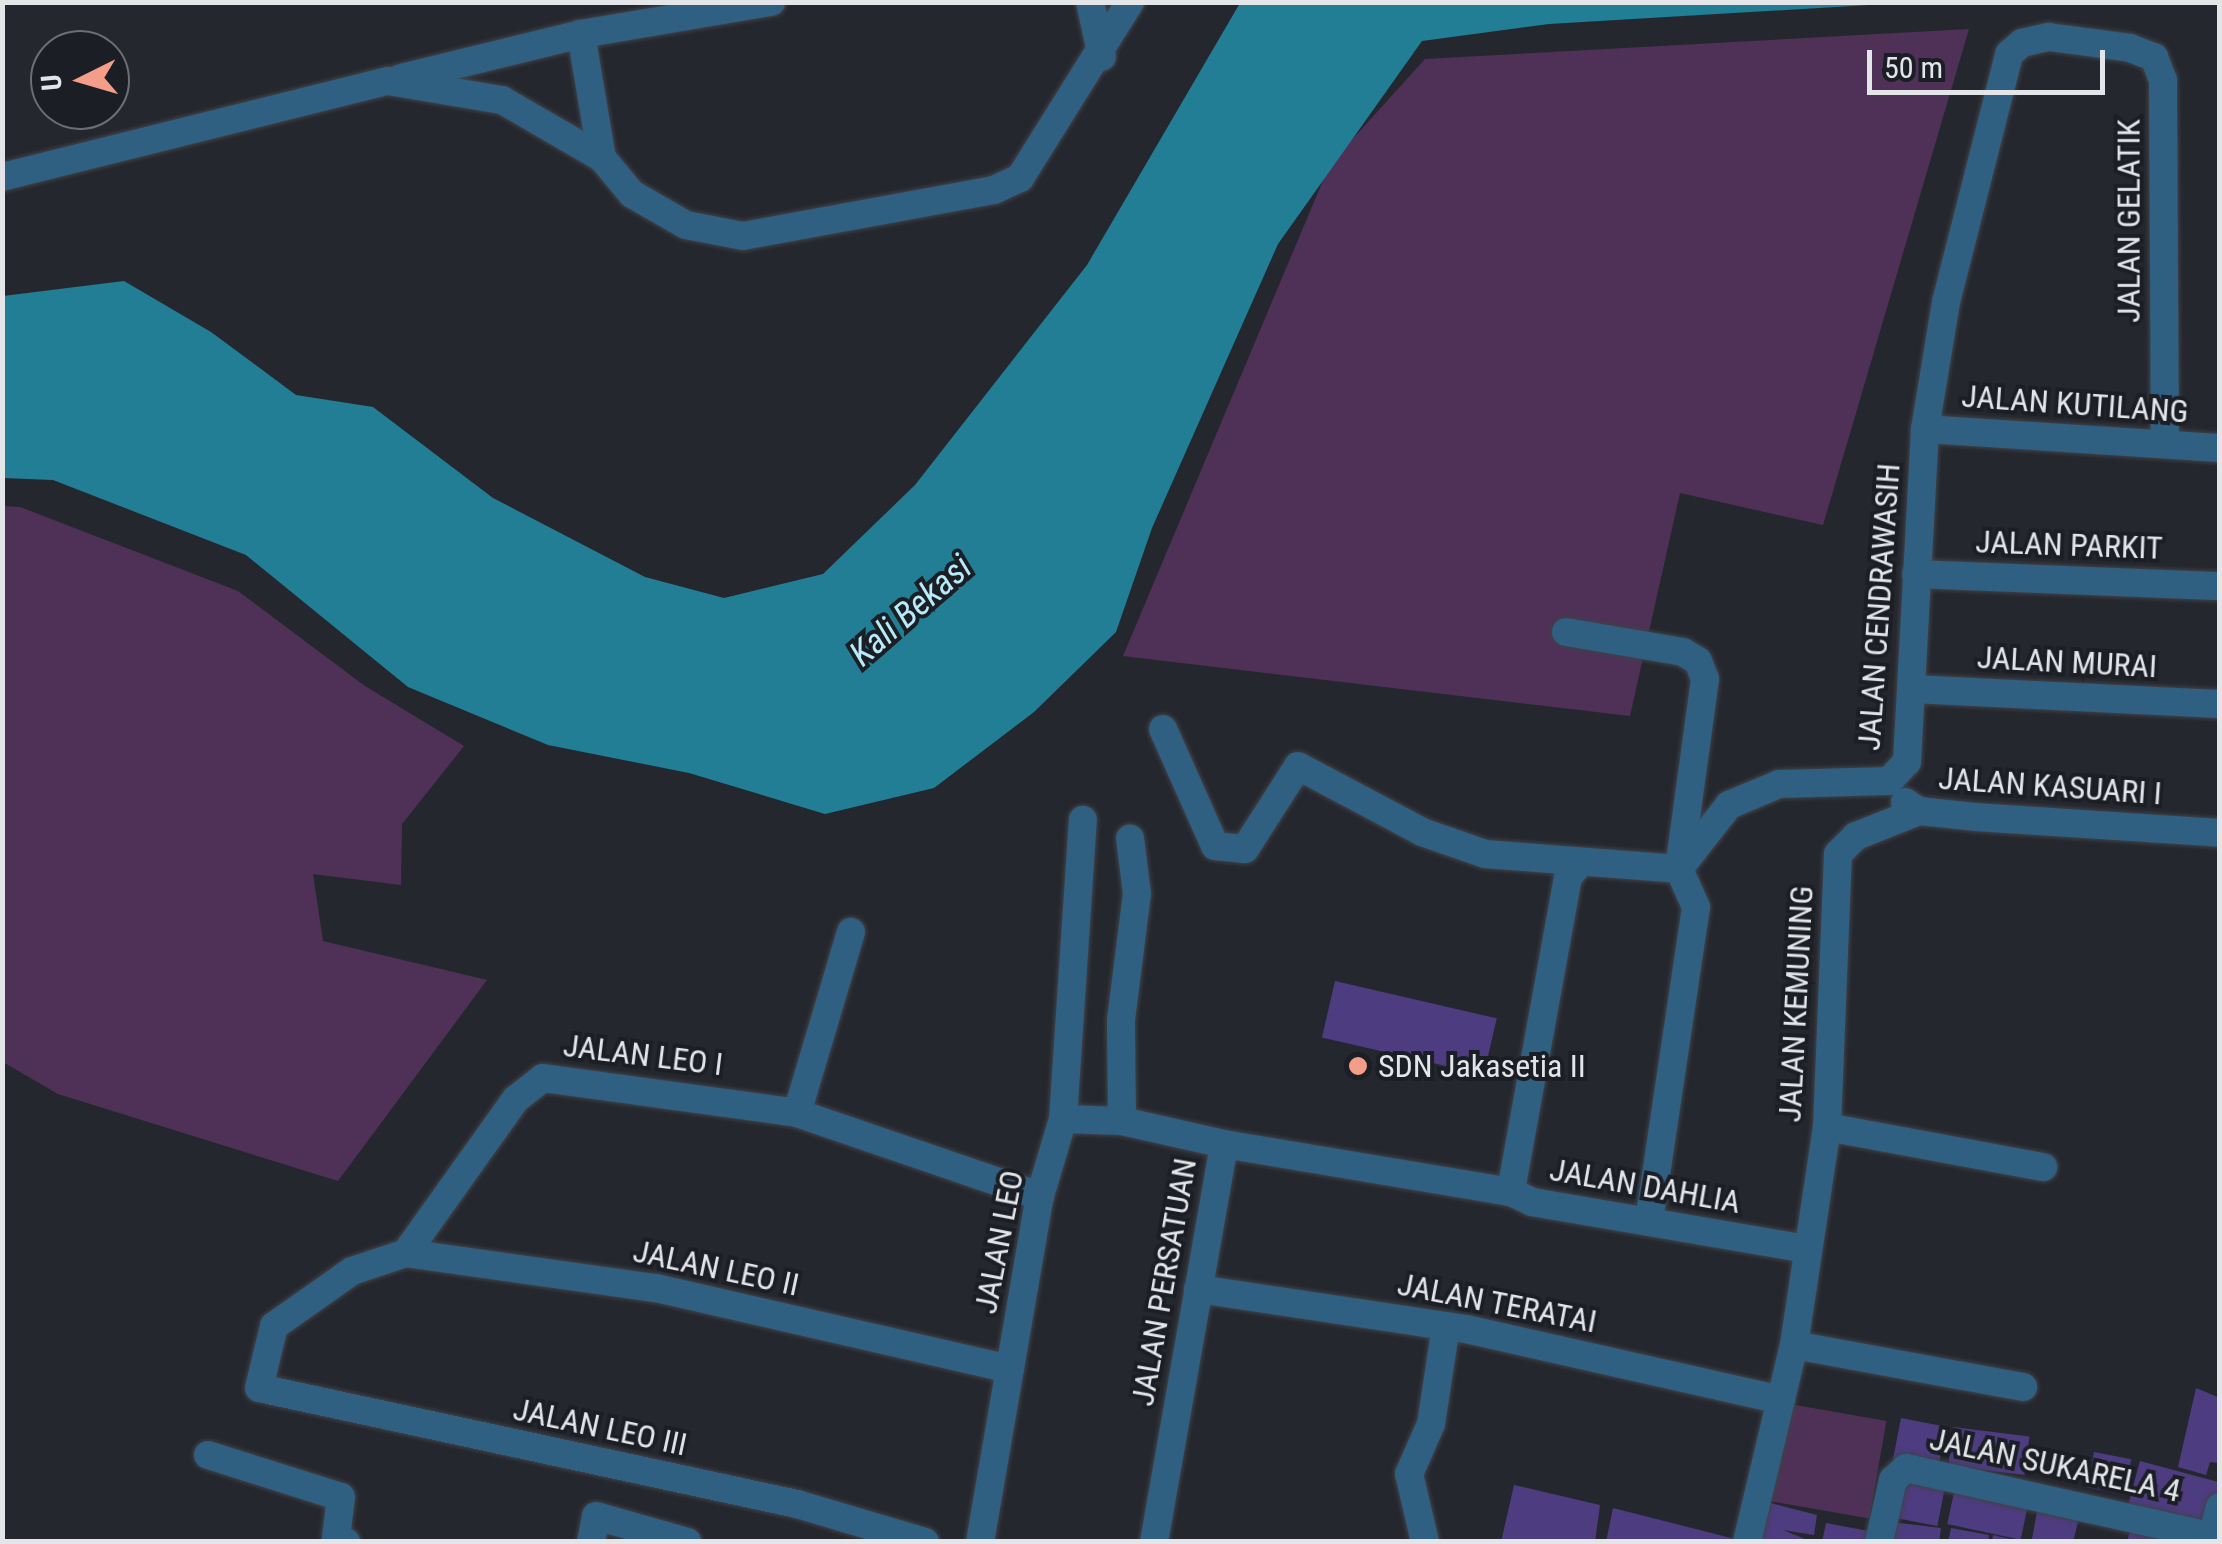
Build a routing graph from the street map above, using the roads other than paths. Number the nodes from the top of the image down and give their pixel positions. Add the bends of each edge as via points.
1 (772, 2) edge
2 (1090, 2) edge
3 (1130, 2) edge
4 (581, 34) junction
5 (1102, 57) junction
6 (388, 81) junction
7 (602, 158) junction
8 (2, 177) edge
9 (1925, 430) junction
10 (2165, 444) junction
11 (2220, 448) edge
12 (1916, 574) junction
13 (2220, 586) edge
14 (1566, 632) dead end
15 (1911, 690) junction
16 (2220, 704) edge
17 (1162, 729) dead end
18 (1889, 781) junction
19 (1919, 811) junction
20 (1083, 820) dead end
21 (2220, 833) edge
22 (1130, 838) dead end
23 (1579, 864) junction
24 (1680, 869) junction
25 (851, 932) dead end
26 (797, 1112) junction
27 (1063, 1119) junction
28 (1122, 1121) junction
29 (1826, 1127) junction
30 (1224, 1144) junction
31 (2043, 1167) dead end
32 (1510, 1192) junction
33 (1040, 1196) junction
34 (1649, 1221) junction
35 (1806, 1249) junction
36 (406, 1253) junction
37 (1198, 1289) junction
38 (1446, 1326) junction
39 (1794, 1345) junction
40 (1010, 1369) junction
41 (2023, 1386) dead end
42 (1780, 1400) junction
43 (208, 1455) dead end
44 (2220, 1507) edge
45 (2211, 1539) edge
46 (346, 1542) edge
47 (590, 1542) edge
48 (687, 1542) edge
49 (926, 1542) edge
50 (980, 1542) edge
51 (1154, 1542) edge
52 (1425, 1542) edge
53 (1747, 1542) edge
54 (1880, 1542) edge

1 - 4 street
2 - 5 street
3 - 5 street
4 - 6 street
4 - 7 street
5 - 7 street via 1037,158 1020,178 994,190 742,236 673,217 632,194
6 - 7 street via 502,100
6 - 8 street
9 - 10 street, JALAN KUTILANG
9 - 10 street, JALAN GELATIK via 1946,302 2009,54 2022,43 2049,37 2154,57 2163,80
9 - 12 street, JALAN CENDRAWASIH
10 - 11 street, JALAN KUTILANG
12 - 13 street, JALAN PARKIT
12 - 15 street, JALAN CENDRAWASIH
14 - 24 street via 1683,652 1698,661 1705,678
15 - 16 street, JALAN MURAI
15 - 18 street, JALAN CENDRAWASIH via 1907,762
17 - 23 street via 1215,846 1244,849 1298,766 1422,832 1485,854
18 - 19 street, JALAN KASUARI I
18 - 24 street via 1779,784 1728,806
19 - 21 street, JALAN KASUARI I
19 - 29 street, JALAN KEMUNING via 1856,836 1838,854
20 - 27 street, JALAN LEO
22 - 28 street via 1136,894 1121,1020
23 - 24 street
23 - 32 street, JALAN DAHLIA via 1568,877
24 - 34 street via 1696,907
25 - 26 street
26 - 33 street, JALAN LEO I
26 - 36 street, JALAN LEO I via 543,1078 516,1099
27 - 28 street
27 - 33 street, JALAN LEO
28 - 30 street
29 - 31 street
29 - 35 street, JALAN KEMUNING
30 - 32 street, JALAN PERSATUAN
30 - 37 street, JALAN PERSATUAN
32 - 34 street, JALAN DAHLIA via 1532,1202
33 - 40 street, JALAN LEO
34 - 35 street, JALAN DAHLIA
35 - 39 street, JALAN KEMUNING
36 - 40 street, JALAN LEO II via 656,1288
36 - 49 street, JALAN LEO III via 352,1271 274,1326 259,1388 797,1504
37 - 38 street, JALAN TERATAI
37 - 51 street, JALAN PERSATUAN
38 - 42 street, JALAN TERATAI
38 - 52 street via 1431,1424 1408,1474
39 - 41 street
39 - 42 street, JALAN KEMUNING
40 - 50 street, JALAN LEO
42 - 53 street, JALAN KEMUNING
43 - 46 street via 341,1497 336,1538
44 - 45 street
45 - 54 street, JALAN SUKARELA 4 via 1906,1468 1893,1480
47 - 48 street via 596,1516

